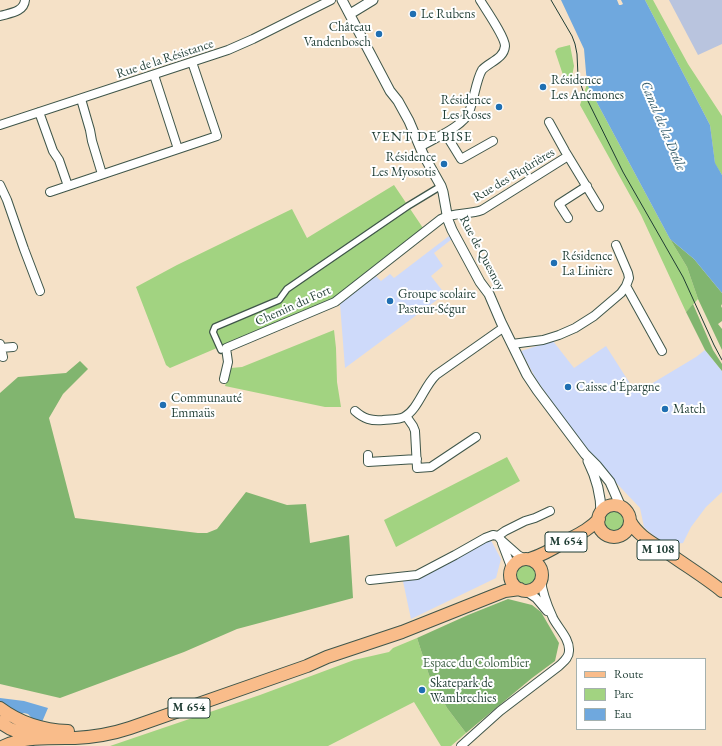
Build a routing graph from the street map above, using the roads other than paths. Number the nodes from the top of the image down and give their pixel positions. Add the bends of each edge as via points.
1 (25, 0) edge
2 (331, 0) edge
3 (342, 0) edge
4 (373, 0) edge
5 (480, 0) edge
6 (350, 14) junction
7 (0, 16) edge
8 (192, 62) junction
9 (154, 75) junction
10 (81, 99) junction
11 (40, 112) junction
12 (548, 122) dead end
13 (0, 126) edge
14 (445, 133) junction
15 (493, 141) dead end
16 (420, 147) junction
17 (178, 148) junction
18 (568, 156) junction
19 (102, 174) junction
20 (0, 185) edge
21 (68, 186) junction
22 (441, 186) junction
23 (587, 186) junction
24 (50, 192) dead end
25 (599, 206) dead end
26 (447, 216) junction
27 (568, 218) dead end
28 (616, 245) dead end
29 (626, 286) junction
30 (40, 291) dead end
31 (504, 329) junction
32 (512, 344) junction
33 (12, 347) dead end
34 (1, 350) edge
35 (221, 350) dead end
36 (662, 351) dead end
37 (224, 379) dead end
38 (355, 411) dead end
39 (406, 416) junction
40 (476, 437) dead end
41 (585, 454) junction
42 (368, 455) dead end
43 (417, 459) junction
44 (621, 507) junction
45 (550, 512) dead end
46 (600, 516) junction
47 (630, 521) junction
48 (614, 536) junction
49 (500, 538) junction
50 (527, 559) junction
51 (693, 570) junction
52 (511, 572) junction
53 (541, 575) junction
54 (370, 580) dead end
55 (522, 589) junction
56 (722, 591) edge
57 (450, 612) junction
58 (553, 619) junction
59 (0, 708) edge
60 (0, 722) edge
61 (123, 730) junction
62 (68, 738) junction
63 (1, 746) edge
64 (4, 746) edge
65 (461, 746) edge

1 - 7 street via 24,6 19,10
2 - 8 street, Rue de la Résistance via 246,42
3 - 6 street, Rue de Quesnoy
4 - 6 street
5 - 14 street via 505,46 501,55 481,73 470,111 465,119
6 - 16 street, Rue de Quesnoy via 390,91 409,121
8 - 9 street, Rue de la Résistance
8 - 17 street via 217,136
9 - 10 street, Rue de la Résistance
9 - 17 street
10 - 11 street, Rue de la Résistance
10 - 19 street
11 - 13 street, Rue de la Résistance
11 - 21 street
12 - 18 street, Rue des Piqûrières
14 - 15 street via 461,159
14 - 16 street
16 - 22 street, Rue de Quesnoy
17 - 19 street
18 - 23 street, Rue des Piqûrières
18 - 26 street, Rue des Piqûrières via 482,210
19 - 21 street
20 - 30 street
21 - 24 street
22 - 26 street, Rue de Quesnoy
22 - 35 street via 287,289 279,300 215,327 213,332
23 - 25 street, Rue des Piqûrières
23 - 27 street via 559,204
26 - 31 street, Rue de Quesnoy via 480,282 489,294
26 - 37 street, Chemin du Fort via 334,302 226,348 228,362
28 - 29 street via 629,276
29 - 32 street via 579,326 544,340
29 - 36 street
31 - 32 street, Rue de Quesnoy
31 - 39 street via 436,375
32 - 41 street, Rue de Quesnoy via 530,379
33 - 34 street
38 - 39 street via 371,420
39 - 43 street via 415,431
40 - 43 street via 431,467 417,468
41 - 44 street, Rue de Quesnoy via 610,482
41 - 46 street, Rue de Quesnoy via 598,488
42 - 43 street via 368,462
44 - 46 main road via 611,505 605,508
44 - 47 main road via 628,513
45 - 49 street via 505,531
46 - 48 main road via 600,529
46 - 50 main road, M 654 via 584,532 541,555
47 - 48 main road via 624,534
47 - 51 main road, M 108 via 644,536
48 - 51 main road, M 108 via 636,539
48 - 53 main road, M 654 via 591,536 567,547 548,560
49 - 50 street via 518,555
49 - 52 street
49 - 54 street via 494,534 488,536 417,575
50 - 52 main road via 516,562
50 - 53 main road via 537,563
51 - 56 main road, M 108
52 - 55 main road via 512,582
52 - 57 main road, M 654 via 497,586
53 - 55 main road via 540,583 534,588
53 - 58 street via 544,597
55 - 57 main road, M 654 via 505,591
55 - 58 street via 536,598
57 - 61 main road, M 654 via 402,632 383,644 332,661 307,666
58 - 65 street via 569,647 567,658
59 - 61 main road via 20,721 56,731
60 - 62 main road, M 654 via 14,731
60 - 63 main road via 4,734
61 - 62 main road, M 654 via 103,735
62 - 64 main road, M 654 via 17,741

